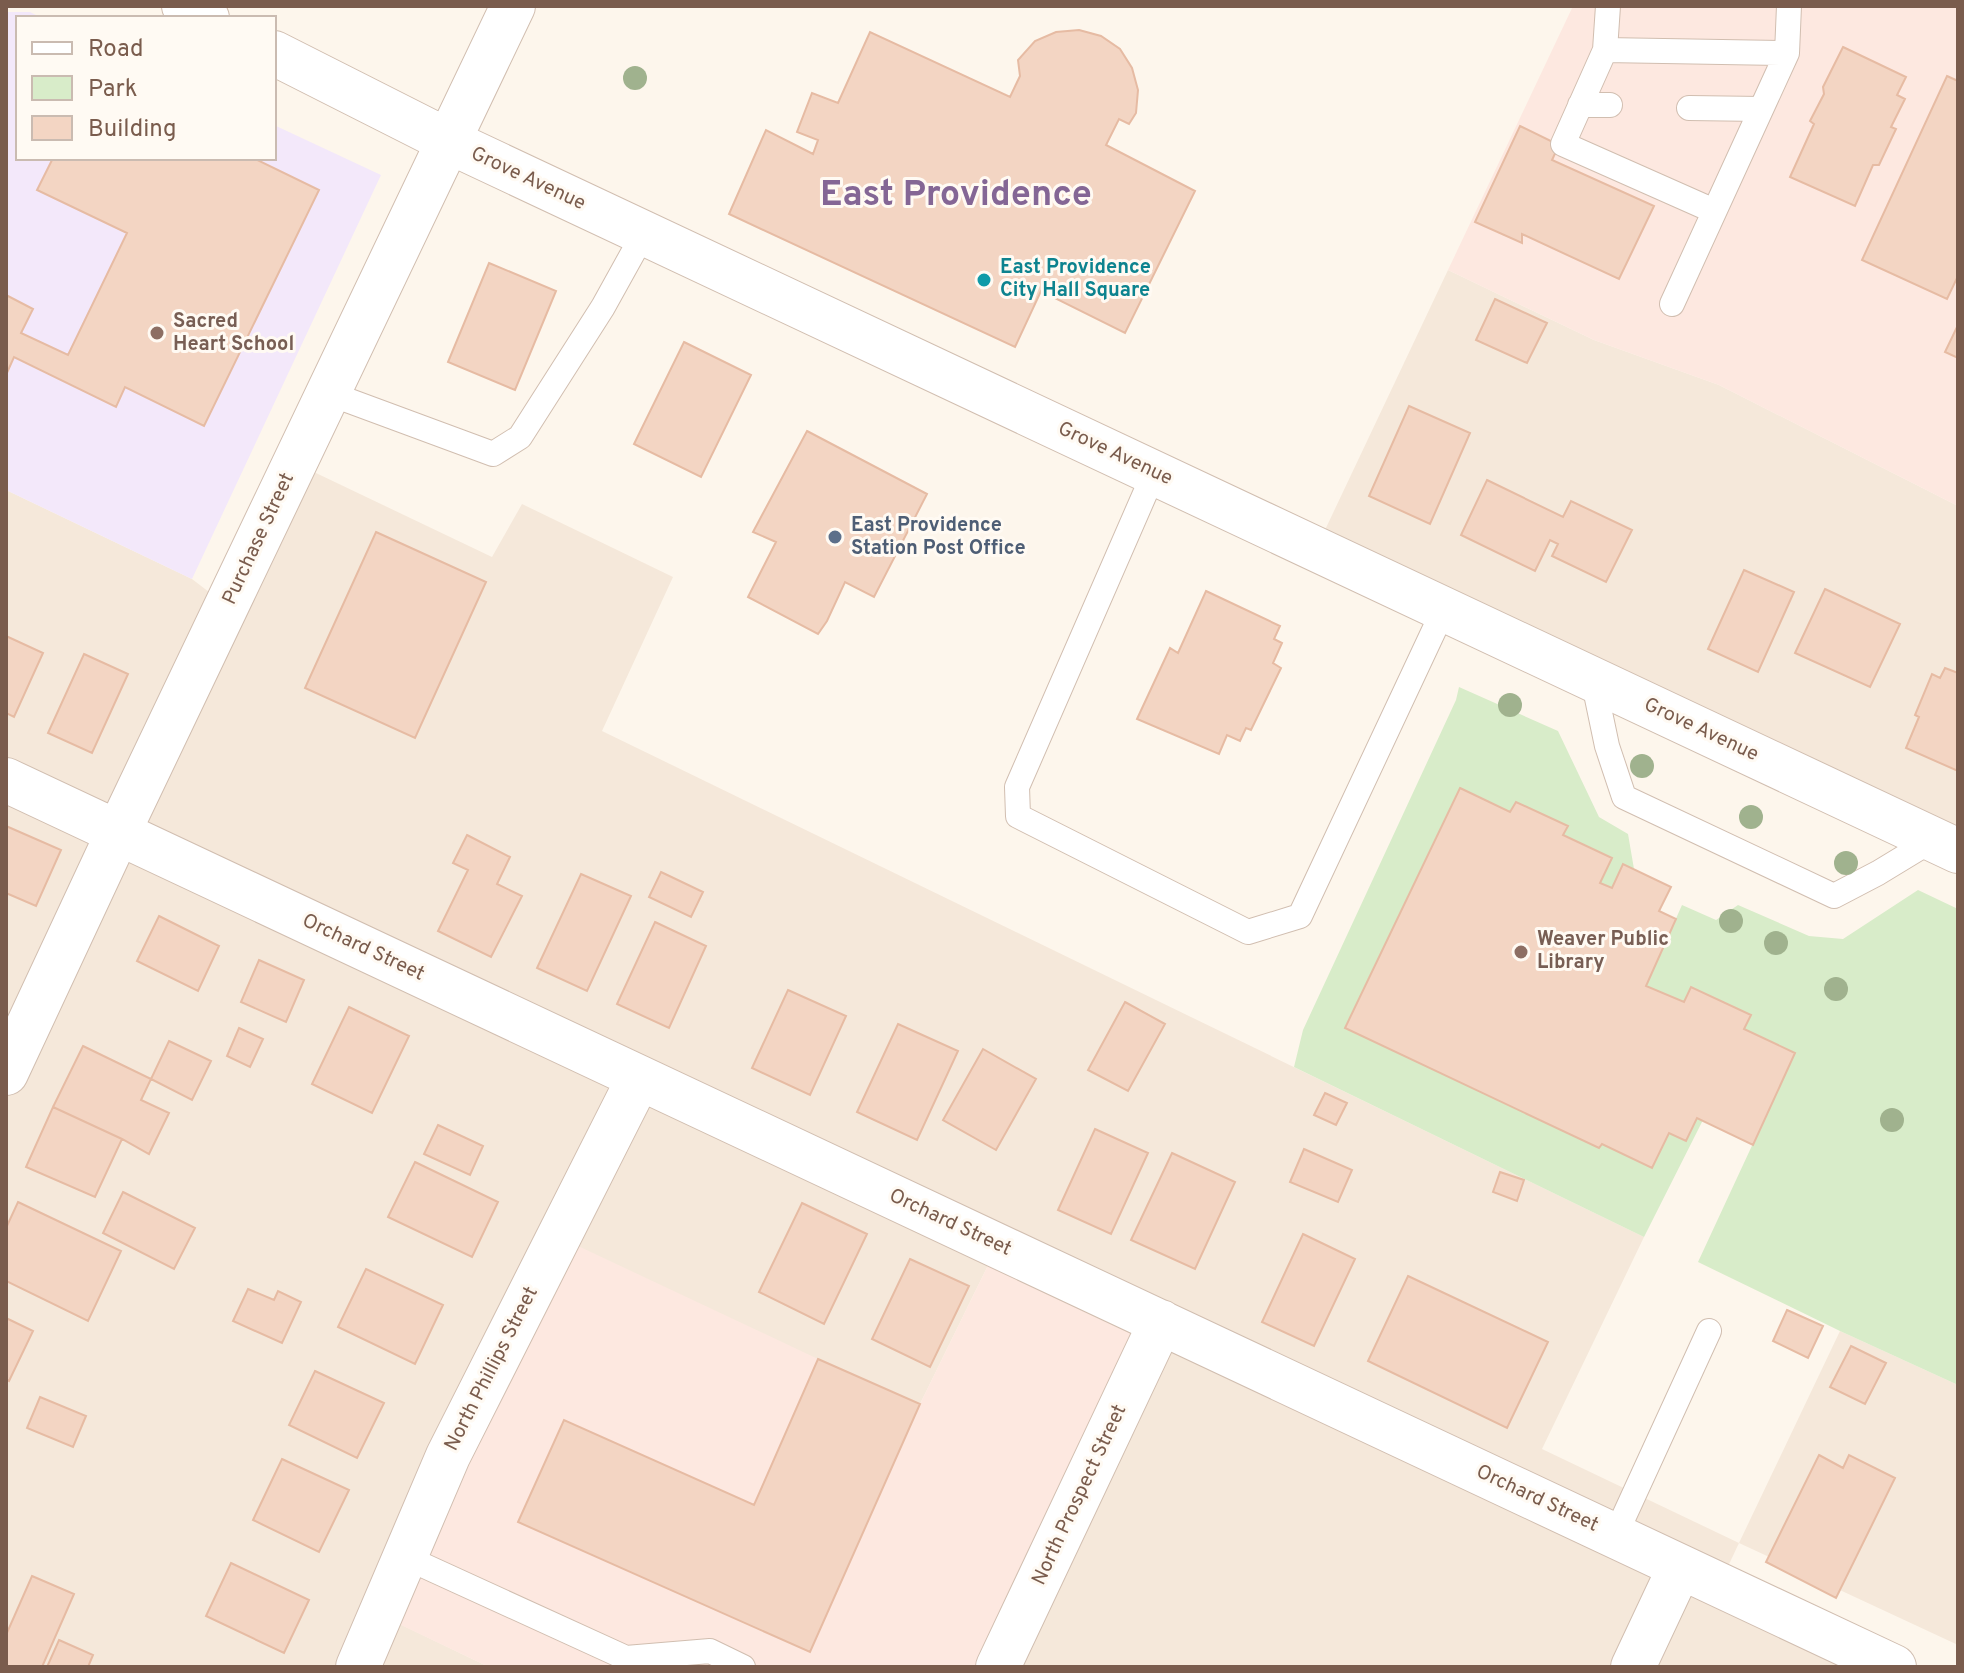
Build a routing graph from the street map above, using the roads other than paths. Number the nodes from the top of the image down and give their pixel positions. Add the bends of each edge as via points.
1 (184, 6) edge
2 (513, 6) edge
3 (1608, 6) edge
4 (1789, 6) edge
5 (203, 16) edge
6 (1605, 50) junction
7 (1787, 53) junction
8 (276, 54) edge
9 (1580, 105) junction
10 (1610, 105) dead end
11 (1689, 108) dead end
12 (1761, 109) junction
13 (448, 141) junction
14 (1714, 211) junction
15 (644, 233) junction
16 (1672, 304) dead end
17 (328, 393) junction
18 (1154, 473) junction
19 (1444, 609) junction
20 (1593, 679) junction
21 (6, 780) edge
22 (118, 833) junction
23 (1946, 845) edge
24 (6, 1073) edge
25 (639, 1078) junction
26 (1161, 1322) junction
27 (1709, 1331) dead end
28 (1615, 1536) junction
29 (405, 1557) junction
30 (1680, 1567) junction
31 (358, 1667) edge
32 (743, 1667) edge
33 (998, 1667) edge
34 (1633, 1667) edge
35 (1894, 1667) edge

1 - 5 street
2 - 13 street, Purchase Street
3 - 6 lane
4 - 7 lane
6 - 7 lane
6 - 9 lane
7 - 12 lane
8 - 13 street, Grove Avenue
9 - 10 lane
9 - 14 lane via 1563,144
11 - 12 lane
12 - 14 lane
13 - 15 street, Grove Avenue
13 - 17 street, Purchase Street
14 - 16 lane
15 - 17 lane via 520,437 493,454
15 - 18 street, Grove Avenue
17 - 22 street, Purchase Street
18 - 19 street, Grove Avenue
18 - 19 lane via 1017,787 1018,816 1248,932 1300,916
19 - 20 street, Grove Avenue
20 - 23 street, Grove Avenue
20 - 23 lane via 1624,797 1834,896
21 - 22 street, Orchard Street
22 - 24 street, Purchase Street
22 - 25 street, Orchard Street
25 - 26 street, Orchard Street
25 - 29 street, North Phillips Street via 448,1456
26 - 28 street, Orchard Street
26 - 33 street, North Prospect Street
27 - 28 lane
28 - 30 street, Orchard Street
29 - 31 street, North Phillips Street
29 - 32 lane via 626,1658 710,1651
30 - 34 street
30 - 35 street, Orchard Street

